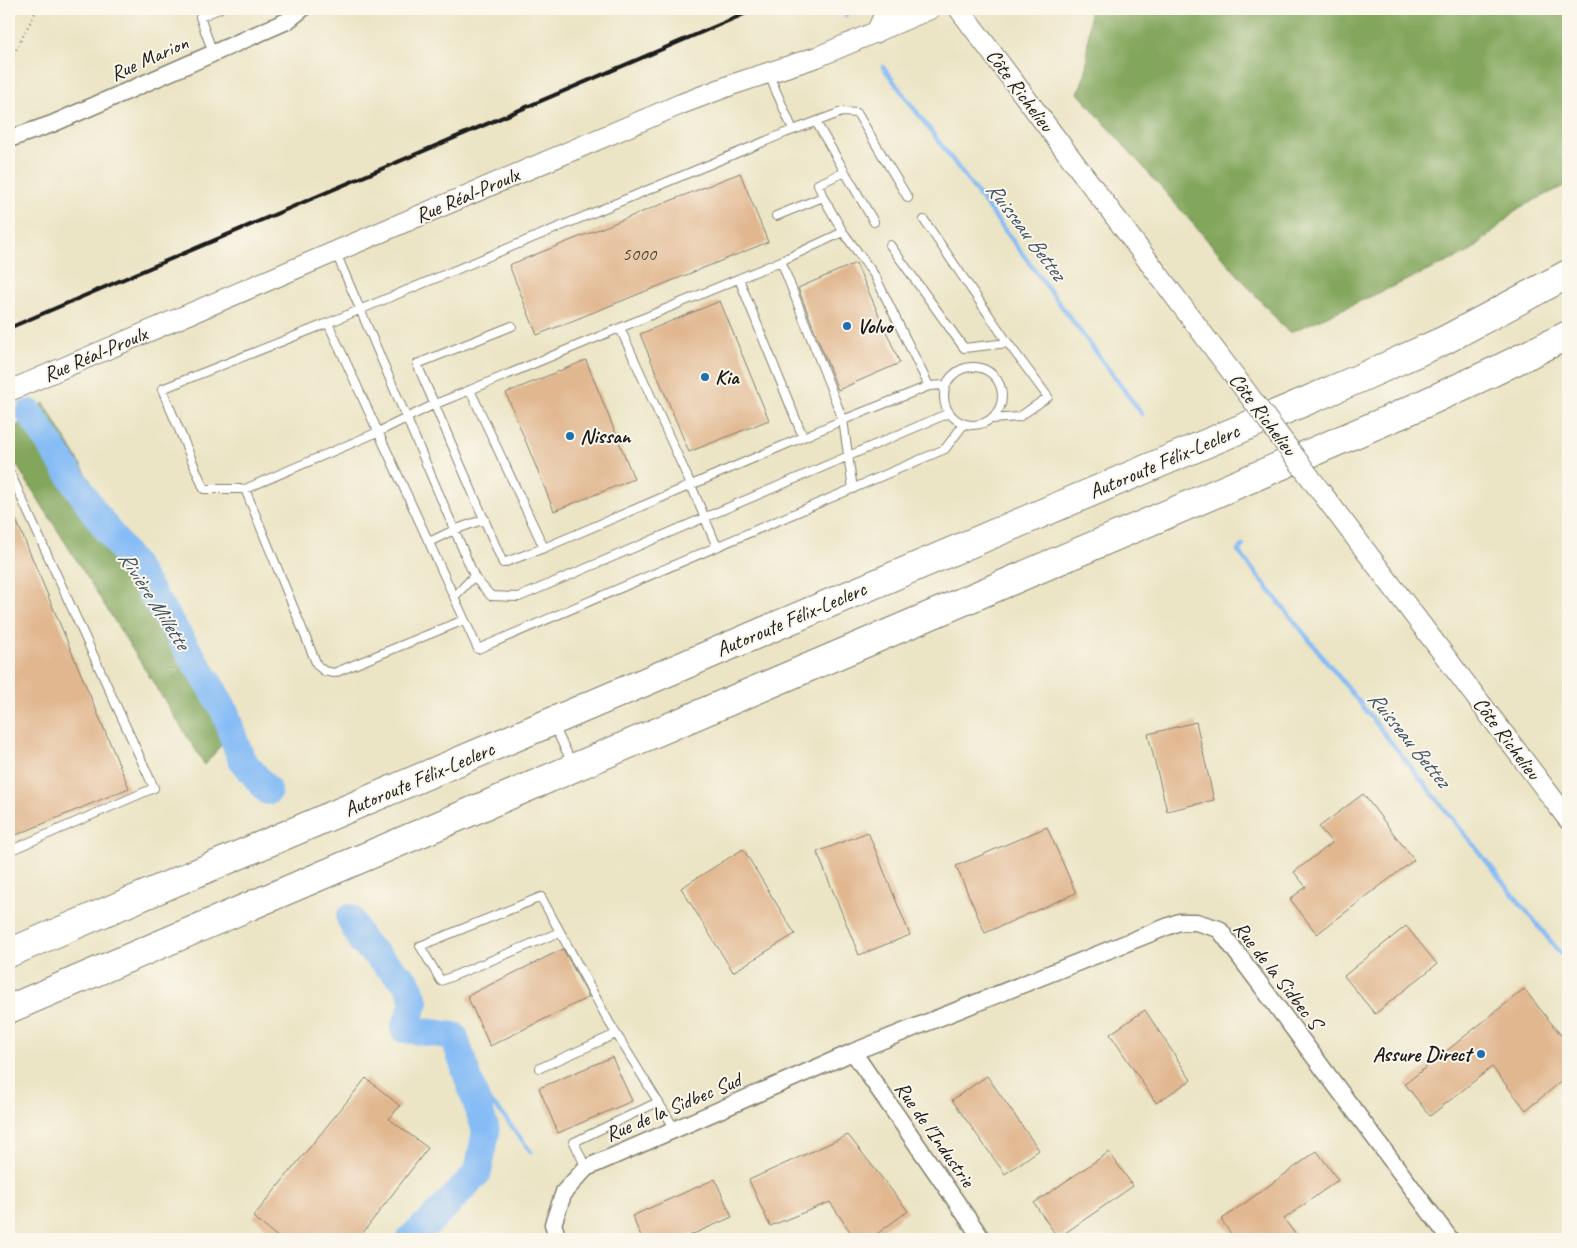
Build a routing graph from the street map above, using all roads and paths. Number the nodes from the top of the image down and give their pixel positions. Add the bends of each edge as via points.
1 (37, 9) edge
2 (219, 9) edge
3 (302, 9) edge
4 (887, 9) edge
5 (930, 9) edge
6 (959, 9) edge
7 (876, 33) junction
8 (213, 53) junction
9 (9, 63) edge
10 (768, 74) junction
11 (816, 122) junction
12 (792, 130) junction
13 (9, 139) edge
14 (845, 172) junction
15 (823, 196) junction
16 (908, 198) dead end
17 (776, 216) dead end
18 (924, 220) dead end
19 (874, 222) dead end
20 (844, 232) junction
21 (890, 244) dead end
22 (335, 252) junction
23 (780, 261) junction
24 (1568, 274) edge
25 (739, 279) junction
26 (360, 309) junction
27 (328, 323) junction
28 (512, 326) dead end
29 (620, 328) junction
30 (1568, 334) edge
31 (1008, 343) junction
32 (946, 385) junction
33 (929, 386) junction
34 (470, 390) junction
35 (9, 391) edge
36 (433, 404) junction
37 (949, 413) junction
38 (406, 418) junction
39 (992, 419) junction
40 (843, 420) junction
41 (964, 424) junction
42 (378, 432) junction
43 (803, 437) junction
44 (849, 456) junction
45 (9, 474) edge
46 (690, 485) junction
47 (245, 489) junction
48 (853, 489) junction
49 (705, 518) junction
50 (485, 519) junction
51 (454, 530) junction
52 (429, 542) junction
53 (717, 547) junction
54 (544, 548) junction
55 (474, 576) junction
56 (454, 597) junction
57 (464, 620) junction
58 (552, 722) junction
59 (574, 767) junction
60 (1568, 819) edge
61 (9, 851) edge
62 (560, 932) junction
63 (9, 954) edge
64 (9, 1009) edge
65 (616, 1034) junction
66 (853, 1052) junction
67 (540, 1068) dead end
68 (658, 1102) junction
69 (675, 1129) junction
70 (586, 1168) junction
71 (558, 1239) edge
72 (982, 1239) edge
73 (1450, 1239) edge

1 - 9 path
2 - 8 lane via 200,17
3 - 8 street, Rue Marion via 287,21
4 - 7 street
5 - 7 street, Rue Réal-Proulx
6 - 60 street, Côte Richelieu, bridge
7 - 10 street, Rue Réal-Proulx
8 - 13 street, Rue Marion via 52,124
10 - 12 lane
10 - 22 street, Rue Réal-Proulx via 681,104
11 - 12 lane
11 - 14 lane
11 - 16 lane via 842,112 857,113
12 - 26 lane
14 - 15 lane via 818,184
14 - 19 lane
15 - 17 lane
15 - 20 lane
18 - 31 lane
20 - 23 lane
20 - 33 lane via 875,276
21 - 31 lane via 964,348
22 - 26 lane
22 - 35 street, Rue Réal-Proulx
23 - 25 lane
23 - 40 lane
24 - 58 highway, Autoroute Félix-Leclerc via 1492,316 1400,360
25 - 29 lane
25 - 43 lane
26 - 27 lane
26 - 38 lane
27 - 42 lane
27 - 47 lane via 162,389 204,489
28 - 36 lane via 417,364
29 - 34 lane
29 - 46 lane
30 - 59 highway via 1487,376 1404,413
31 - 39 lane via 1048,397 1019,417
32 - 33 lane
32 - 37 lane via 944,395
32 - 39 lane via 950,377 966,366 981,367 994,374 1000,382 1003,402
33 - 40 lane
34 - 36 lane
34 - 54 lane
36 - 38 lane
36 - 50 lane
37 - 41 lane
37 - 44 lane
38 - 42 lane
38 - 51 lane
39 - 41 lane via 983,424
40 - 43 lane
40 - 44 lane
41 - 48 lane via 945,450
42 - 47 lane
42 - 52 lane
43 - 46 lane
44 - 48 lane
44 - 49 lane
45 - 61 lane via 154,788
46 - 49 lane
46 - 54 lane
47 - 57 lane via 317,665 324,671 334,673
48 - 53 lane
49 - 53 lane
49 - 55 lane via 519,597 491,596
50 - 51 lane
50 - 54 lane via 503,562
51 - 52 lane
51 - 55 lane
52 - 56 lane
53 - 57 lane via 478,649
55 - 56 lane
56 - 57 lane
58 - 59 lane
58 - 63 highway, Autoroute Félix-Leclerc
59 - 64 highway
62 - 62 lane via 541,897 420,946 441,981
62 - 65 lane
65 - 67 lane
65 - 68 lane
66 - 69 street, Rue de la Sidbec Sud
66 - 72 street, Rue de l'Industrie
66 - 73 street, Rue de la Sidbec S via 1179,922 1196,922 1219,930
68 - 69 lane
68 - 70 lane via 574,1142
69 - 70 street, Rue de la Sidbec Sud
70 - 71 street, Rue de la Sidbec Sud via 564,1192 553,1224

